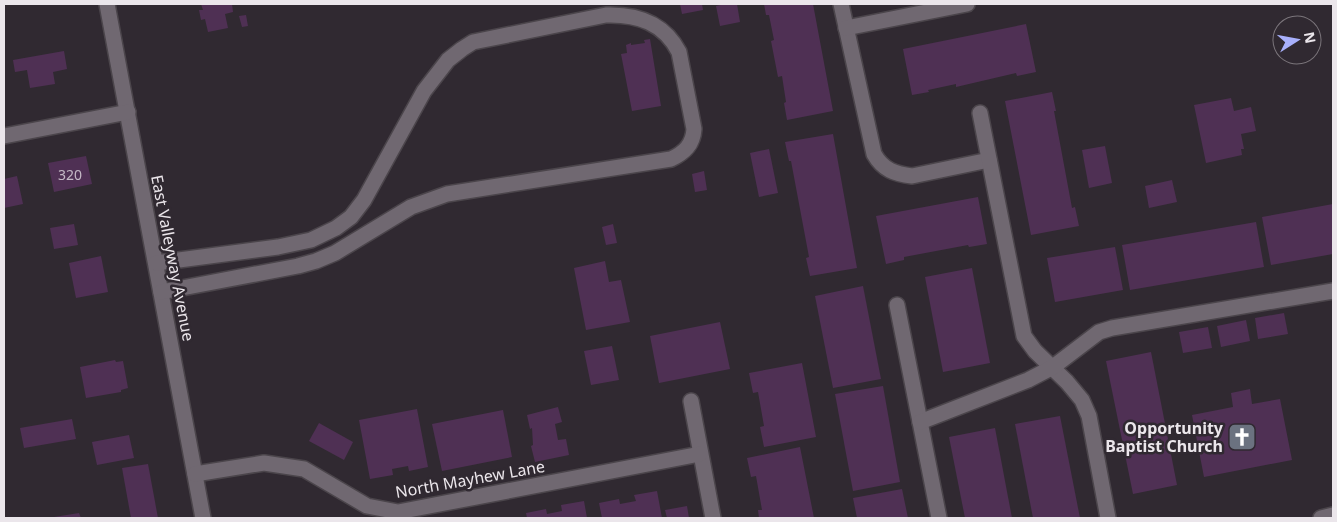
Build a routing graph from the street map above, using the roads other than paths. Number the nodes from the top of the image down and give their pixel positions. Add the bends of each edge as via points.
1 (106, 4) edge
2 (841, 4) edge
3 (967, 4) edge
4 (846, 28) junction
5 (128, 112) junction
6 (980, 113) dead end
7 (4, 136) edge
8 (989, 160) junction
9 (156, 263) junction
10 (1333, 291) edge
11 (161, 292) junction
12 (897, 305) dead end
13 (1052, 367) junction
14 (691, 401) dead end
15 (920, 422) junction
16 (700, 454) junction
17 (195, 474) junction
18 (1333, 516) edge
19 (203, 518) edge
20 (714, 518) edge
21 (940, 518) edge
22 (1108, 518) edge
23 (1321, 518) edge

1 - 5 street, East Valleyway Avenue
2 - 4 street
3 - 4 street
4 - 8 street via 874,154 887,170 912,176
5 - 7 street
5 - 9 street, East Valleyway Avenue
6 - 8 street
8 - 13 street via 1024,336
9 - 11 street, East Valleyway Avenue
9 - 11 street via 278,247 311,240 336,228 351,217 364,200 430,83 448,60 473,42 606,15 620,15 657,25 679,52 694,129 689,146 681,154 670,159 447,194 411,207 316,261
10 - 13 street via 1112,328 1099,332
11 - 17 street, East Valleyway Avenue
12 - 15 street
13 - 15 street via 1028,380
13 - 22 street via 1082,400 1089,416
14 - 16 street
15 - 21 street
16 - 17 street, North Mayhew Lane via 398,512 367,506 304,469 264,463
16 - 20 street
17 - 19 street, East Valleyway Avenue
18 - 23 street

